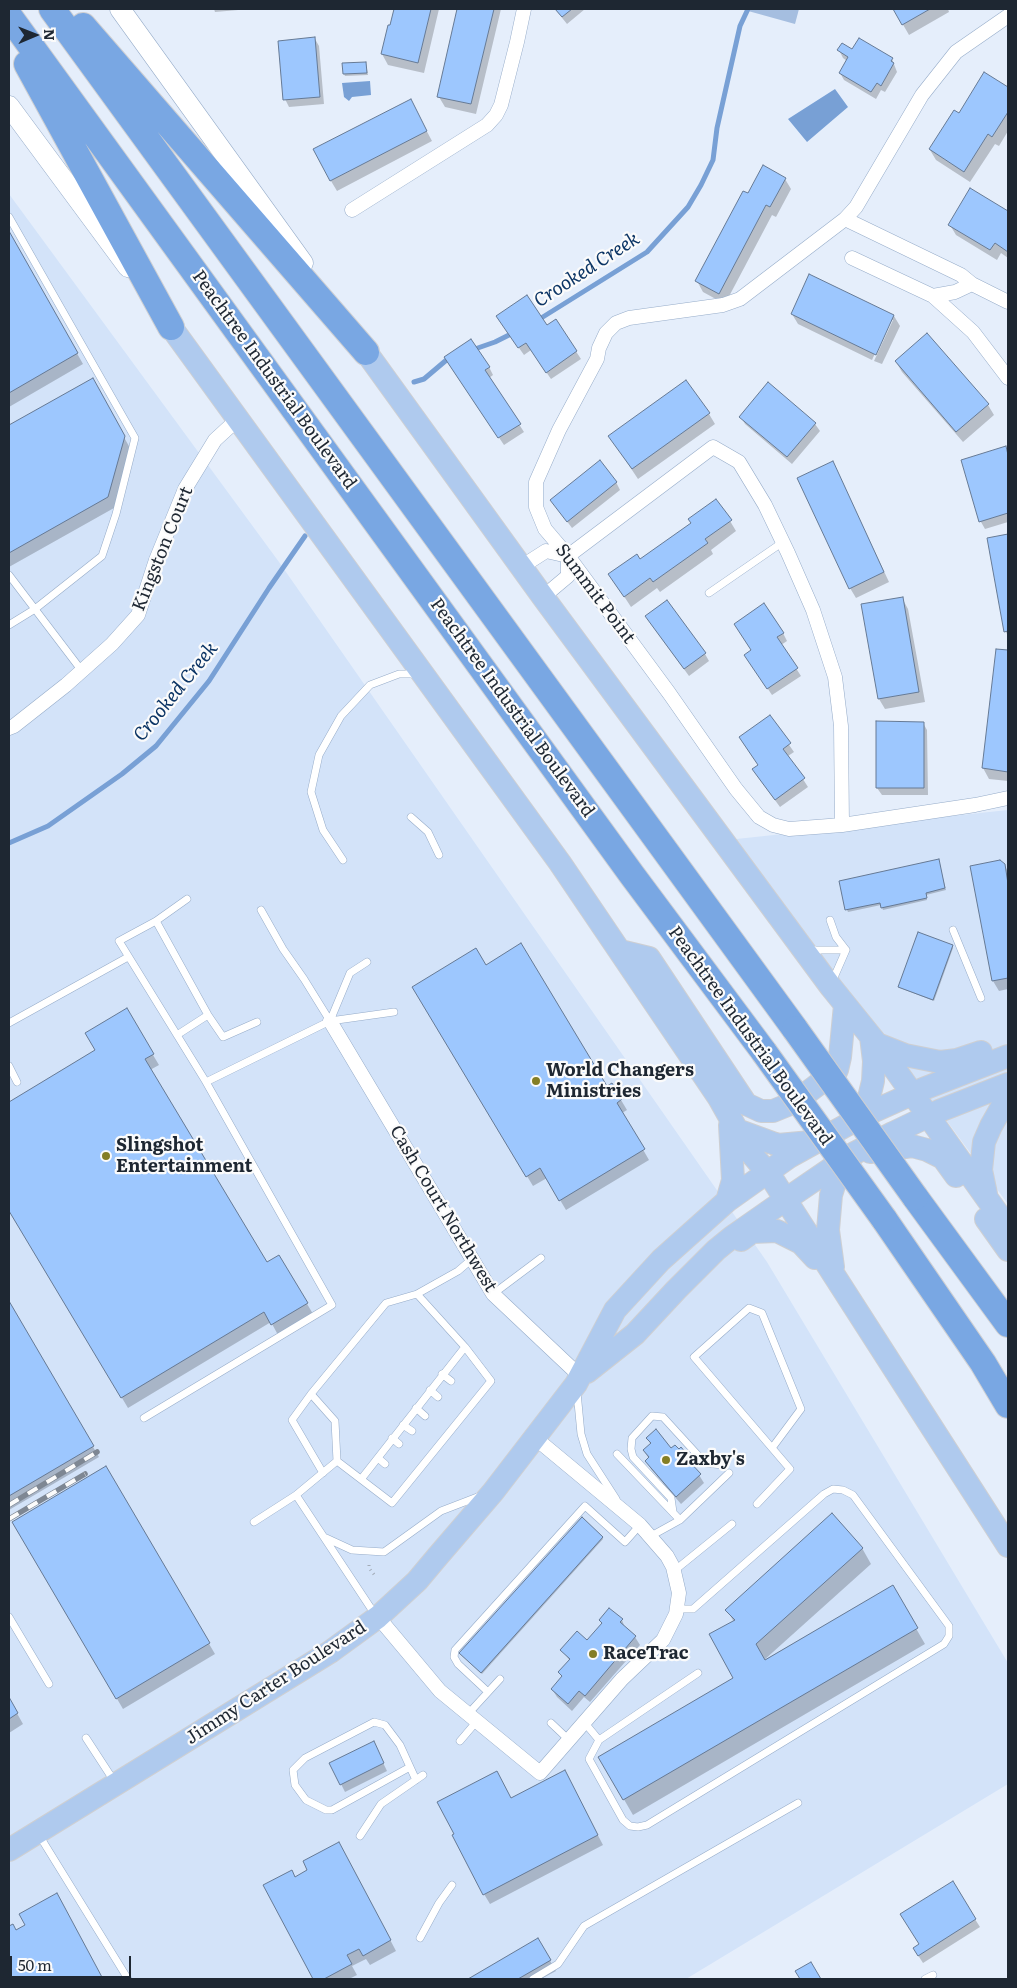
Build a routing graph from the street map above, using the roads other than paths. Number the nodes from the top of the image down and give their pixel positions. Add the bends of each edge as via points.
1 (52, 9) edge
2 (68, 9) edge
3 (120, 9) edge
4 (524, 9) edge
5 (9, 16) edge
6 (1008, 16) edge
7 (9, 30) edge
8 (9, 106) edge
9 (352, 210) dead end
10 (9, 217) edge
11 (845, 219) junction
12 (852, 258) dead end
13 (972, 284) junction
14 (933, 296) junction
15 (1008, 302) edge
16 (171, 327) junction
17 (366, 352) junction
18 (1008, 378) edge
19 (239, 418) junction
20 (783, 542) junction
21 (568, 556) junction
22 (521, 567) junction
23 (9, 575) edge
24 (709, 593) dead end
25 (543, 598) junction
26 (35, 609) junction
27 (9, 625) edge
28 (82, 671) junction
29 (424, 674) junction
30 (9, 728) edge
31 (1008, 798) edge
32 (411, 817) dead end
33 (842, 825) junction
34 (439, 855) dead end
35 (343, 860) dead end
36 (187, 899) dead end
37 (261, 910) dead end
38 (156, 920) junction
39 (830, 920) dead end
40 (953, 930) dead end
41 (804, 949) junction
42 (846, 950) junction
43 (620, 951) junction
44 (128, 957) junction
45 (367, 962) dead end
46 (831, 987) junction
47 (981, 998) dead end
48 (846, 1005) junction
49 (394, 1012) dead end
50 (208, 1015) junction
51 (257, 1022) dead end
52 (330, 1022) junction
53 (9, 1023) edge
54 (177, 1035) junction
55 (874, 1040) junction
56 (1008, 1043) edge
57 (1008, 1056) edge
58 (9, 1066) edge
59 (17, 1082) dead end
60 (206, 1082) junction
61 (1008, 1084) edge
62 (1008, 1096) edge
63 (920, 1104) junction
64 (733, 1122) junction
65 (815, 1142) junction
66 (849, 1149) junction
67 (762, 1178) junction
68 (987, 1197) junction
69 (785, 1200) junction
70 (726, 1201) junction
71 (1008, 1228) edge
72 (1008, 1250) edge
73 (541, 1258) dead end
74 (472, 1259) junction
75 (835, 1278) junction
76 (417, 1294) junction
77 (493, 1294) junction
78 (1008, 1324) edge
79 (635, 1334) junction
80 (465, 1347) junction
81 (442, 1374) junction
82 (451, 1381) dead end
83 (578, 1381) junction
84 (430, 1390) junction
85 (310, 1394) junction
86 (468, 1395) dead end
87 (438, 1398) dead end
88 (475, 1402) junction
89 (1008, 1405) edge
90 (416, 1408) junction
91 (425, 1416) dead end
92 (144, 1418) dead end
93 (403, 1425) junction
94 (412, 1431) dead end
95 (534, 1437) junction
96 (392, 1438) junction
97 (399, 1444) dead end
98 (772, 1448) junction
99 (617, 1454) dead end
100 (378, 1458) junction
101 (337, 1461) junction
102 (385, 1464) dead end
103 (722, 1465) dead end
104 (323, 1473) junction
105 (729, 1473) dead end
106 (362, 1478) junction
107 (493, 1492) junction
108 (296, 1495) junction
109 (757, 1504) dead end
110 (623, 1510) junction
111 (673, 1512) junction
112 (680, 1520) junction
113 (254, 1522) dead end
114 (732, 1524) dead end
115 (640, 1525) junction
116 (651, 1536) junction
117 (326, 1538) junction
118 (1008, 1546) edge
119 (674, 1571) junction
120 (677, 1609) junction
121 (9, 1616) edge
122 (378, 1617) junction
123 (698, 1673) dead end
124 (500, 1679) dead end
125 (49, 1684) dead end
126 (488, 1692) junction
127 (472, 1717) junction
128 (584, 1722) junction
129 (551, 1723) dead end
130 (86, 1738) dead end
131 (569, 1740) junction
132 (599, 1740) junction
133 (460, 1741) dead end
134 (410, 1767) junction
135 (423, 1775) dead end
136 (416, 1780) junction
137 (116, 1784) junction
138 (798, 1802) dead end
139 (37, 1833) junction
140 (360, 1836) dead end
141 (9, 1850) edge
142 (452, 1885) dead end
143 (420, 1938) dead end
144 (932, 1975) dead end
145 (128, 1979) edge
146 (533, 1979) edge
147 (925, 1979) edge

1 - 78 highway, bridge
2 - 17 highway
3 - 17 main road
4 - 9 street via 501,105 488,125
5 - 89 highway, Peachtree Industrial Boulevard, bridge via 764,1052 983,1363
6 - 11 street, Summit Point via 956,52 922,95
7 - 16 highway
8 - 16 main road
10 - 26 lane via 135,438 102,556
11 - 13 street via 961,274
11 - 21 street, Summit Point via 740,299 723,305 629,318 616,323 606,333 597,359 536,482 536,507 545,529
12 - 14 street
13 - 14 street via 955,292
13 - 15 street
14 - 18 street via 973,332
16 - 19 main road
17 - 22 main road
19 - 28 street, Kingston Court via 215,440 185,489 138,615
19 - 29 main road
20 - 21 street via 739,462 713,447
20 - 24 lane
20 - 33 street via 813,610 835,677 841,726
21 - 22 street via 546,550
21 - 25 street via 568,576
21 - 33 street, Summit Point via 759,817 789,829
22 - 25 main road
23 - 26 lane
25 - 41 main road
26 - 27 lane
26 - 28 lane
28 - 30 street, Kingston Court
29 - 35 lane via 399,674 370,685 341,716 319,755 311,792 323,830
29 - 43 main road
31 - 33 street, Summit Point
32 - 34 lane via 428,832
36 - 38 lane
37 - 52 lane
38 - 44 lane via 119,941
38 - 50 lane
39 - 42 lane via 836,937
40 - 47 lane
41 - 42 lane
41 - 46 main road
42 - 46 lane
43 - 48 main road via 649,958 746,1104 761,1110 773,1111 795,1102 837,1070
43 - 64 main road
44 - 53 lane
44 - 54 lane
45 - 52 lane via 350,973
46 - 48 main road
48 - 55 main road
49 - 52 lane
50 - 51 lane via 223,1037
50 - 54 lane
52 - 60 lane
52 - 74 street, Cash Court Northwest
54 - 60 lane
55 - 56 main road via 905,1055 940,1062 957,1060
55 - 63 main road
55 - 66 main road via 870,1095
57 - 63 main road via 934,1084
58 - 59 lane
60 - 92 lane via 332,1305
61 - 63 main road, Jimmy Carter Boulevard
62 - 68 main road via 984,1142 981,1170
63 - 66 main road, Jimmy Carter Boulevard
63 - 66 main road, Jimmy Carter Boulevard
63 - 66 main road via 894,1124
63 - 68 main road
64 - 65 main road via 778,1145
64 - 67 main road
64 - 70 main road via 733,1180
65 - 66 main road
65 - 67 main road, Jimmy Carter Boulevard
66 - 67 main road
66 - 69 main road, Jimmy Carter Boulevard
66 - 72 main road via 912,1146 943,1158
66 - 75 main road via 831,1195 828,1230
67 - 69 main road
67 - 70 main road, Jimmy Carter Boulevard
68 - 71 main road
69 - 75 main road
69 - 79 main road, Jimmy Carter Boulevard via 716,1250
70 - 83 main road, Jimmy Carter Boulevard via 661,1260 615,1310
73 - 77 lane
74 - 76 lane via 458,1271
74 - 77 street, Cash Court Northwest
75 - 79 main road via 801,1244 777,1231 752,1232 727,1250 670,1308
75 - 118 main road
76 - 80 lane
76 - 85 lane via 386,1303
77 - 83 street, Cash Court Northwest
79 - 83 main road, Jimmy Carter Boulevard
80 - 81 lane
80 - 88 lane via 492,1381
81 - 82 lane
81 - 84 lane
83 - 95 main road, Jimmy Carter Boulevard
83 - 110 lane via 581,1434 587,1454
84 - 87 lane
84 - 90 lane
85 - 101 lane via 335,1421
85 - 104 lane via 292,1420
86 - 88 lane
88 - 106 lane via 445,1432 406,1480 392,1503
90 - 91 lane
90 - 93 lane
93 - 94 lane
93 - 96 lane
95 - 107 main road, Jimmy Carter Boulevard
95 - 110 street
96 - 97 lane
96 - 100 lane
98 - 98 lane via 694,1357 749,1308 762,1313 801,1409
98 - 109 lane via 790,1469
99 - 111 lane
100 - 102 lane
100 - 106 lane
101 - 104 lane
101 - 106 lane
103 - 111 lane via 705,1463 663,1417 652,1416 632,1438 631,1449 633,1457 671,1498
104 - 108 lane
105 - 112 lane
107 - 117 lane via 441,1511 384,1552 352,1550
107 - 122 main road, Jimmy Carter Boulevard via 416,1581
108 - 113 lane
108 - 117 lane
110 - 115 street
111 - 112 lane
112 - 116 lane
114 - 119 lane
115 - 116 street
115 - 126 lane via 625,1542 585,1506 455,1650 458,1664
116 - 119 street
117 - 122 lane
119 - 120 street via 679,1593
120 - 128 street via 663,1640
120 - 132 lane via 693,1609 833,1489 853,1496 949,1626 944,1644 647,1826 630,1826 623,1820 589,1759
121 - 125 lane
122 - 127 street via 440,1691
122 - 137 main road, Jimmy Carter Boulevard via 330,1652
123 - 132 lane
124 - 126 lane
126 - 127 lane
127 - 131 street via 540,1773
127 - 133 lane
128 - 131 street
128 - 132 lane
129 - 131 lane
130 - 137 lane
134 - 134 lane via 385,1724 374,1722 305,1758 293,1770 295,1785 306,1800 332,1810
134 - 136 lane
135 - 136 lane
136 - 140 lane via 381,1804
137 - 139 main road, Jimmy Carter Boulevard
138 - 146 lane via 584,1926 558,1964
139 - 141 main road, Jimmy Carter Boulevard
139 - 145 lane
142 - 143 lane via 438,1903
144 - 147 lane

